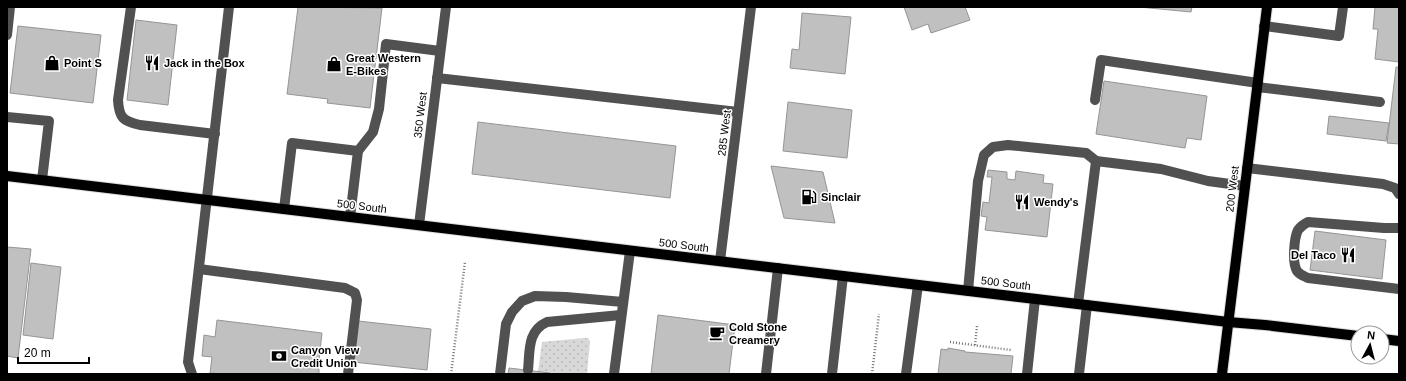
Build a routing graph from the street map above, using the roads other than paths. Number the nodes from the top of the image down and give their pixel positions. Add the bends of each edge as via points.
1 (10, 7) edge
2 (131, 7) edge
3 (229, 7) edge
4 (446, 7) edge
5 (751, 7) edge
6 (1267, 7) edge
7 (1343, 7) edge
8 (1264, 26) junction
9 (7, 35) edge
10 (440, 51) junction
11 (437, 78) junction
12 (1257, 85) junction
13 (1095, 100) dead end
14 (1380, 102) dead end
15 (738, 112) junction
16 (7, 116) edge
17 (215, 134) junction
18 (358, 151) junction
19 (1096, 161) junction
20 (1247, 168) junction
21 (7, 176) edge
22 (42, 180) junction
23 (1245, 186) junction
24 (1399, 194) edge
25 (208, 200) junction
26 (284, 209) junction
27 (350, 217) junction
28 (418, 225) junction
29 (1399, 228) edge
30 (630, 251) junction
31 (720, 261) junction
32 (778, 268) junction
33 (199, 269) junction
34 (843, 276) junction
35 (918, 285) junction
36 (1399, 289) edge
37 (968, 291) junction
38 (1035, 299) junction
39 (623, 302) junction
40 (1083, 305) junction
41 (622, 315) junction
42 (1228, 322) junction
43 (1350, 335) edge
44 (528, 370) dead end
45 (192, 374) edge
46 (348, 374) edge
47 (500, 374) edge
48 (614, 374) edge
49 (766, 374) edge
50 (832, 374) edge
51 (906, 374) edge
52 (1027, 374) edge
53 (1079, 374) edge
54 (1222, 374) edge

1 - 9 street
2 - 17 street via 118,100 121,118 140,125
3 - 17 street
4 - 10 street, 350 West
5 - 15 street, 285 West
6 - 8 main road, 200 West
7 - 8 street via 1339,36
8 - 12 main road, 200 West
10 - 11 street, 350 West
10 - 18 street via 386,44 379,110 373,132
11 - 15 street
11 - 28 street, 350 West
12 - 13 street via 1101,60
12 - 14 street
12 - 20 main road, 200 West
15 - 31 street, 285 West
16 - 22 street via 48,121
17 - 25 street
18 - 26 street via 292,143
18 - 27 street
19 - 23 street via 1161,168 1208,182
19 - 37 street via 1086,153 1008,145 993,147 984,155 978,181
19 - 40 street
20 - 23 main road, 200 West
20 - 24 street via 1383,184 1395,188
21 - 22 main road, 500 South
22 - 25 main road, 500 South
23 - 42 main road, 200 West
25 - 26 main road, 500 South
25 - 33 street
26 - 27 main road, 500 South
27 - 28 main road, 500 South
28 - 30 main road, 500 South
29 - 36 street via 1308,222 1296,234 1294,257 1297,271 1308,278
30 - 31 main road, 500 South
30 - 39 street
31 - 32 main road, 500 South
32 - 34 main road, 500 South
32 - 49 street
33 - 45 street via 188,362
33 - 46 street via 345,288 355,293 357,300
34 - 35 main road, 500 South
34 - 50 street
35 - 37 main road, 500 South
35 - 51 street
37 - 38 main road, 500 South
38 - 40 main road, 500 South
38 - 52 street
39 - 41 street
39 - 47 street via 535,296 522,301 506,324
40 - 42 main road, 500 South
40 - 53 street
41 - 44 street via 547,322 540,325 532,339
41 - 48 street
42 - 43 main road, 500 South
42 - 54 main road, 200 West

